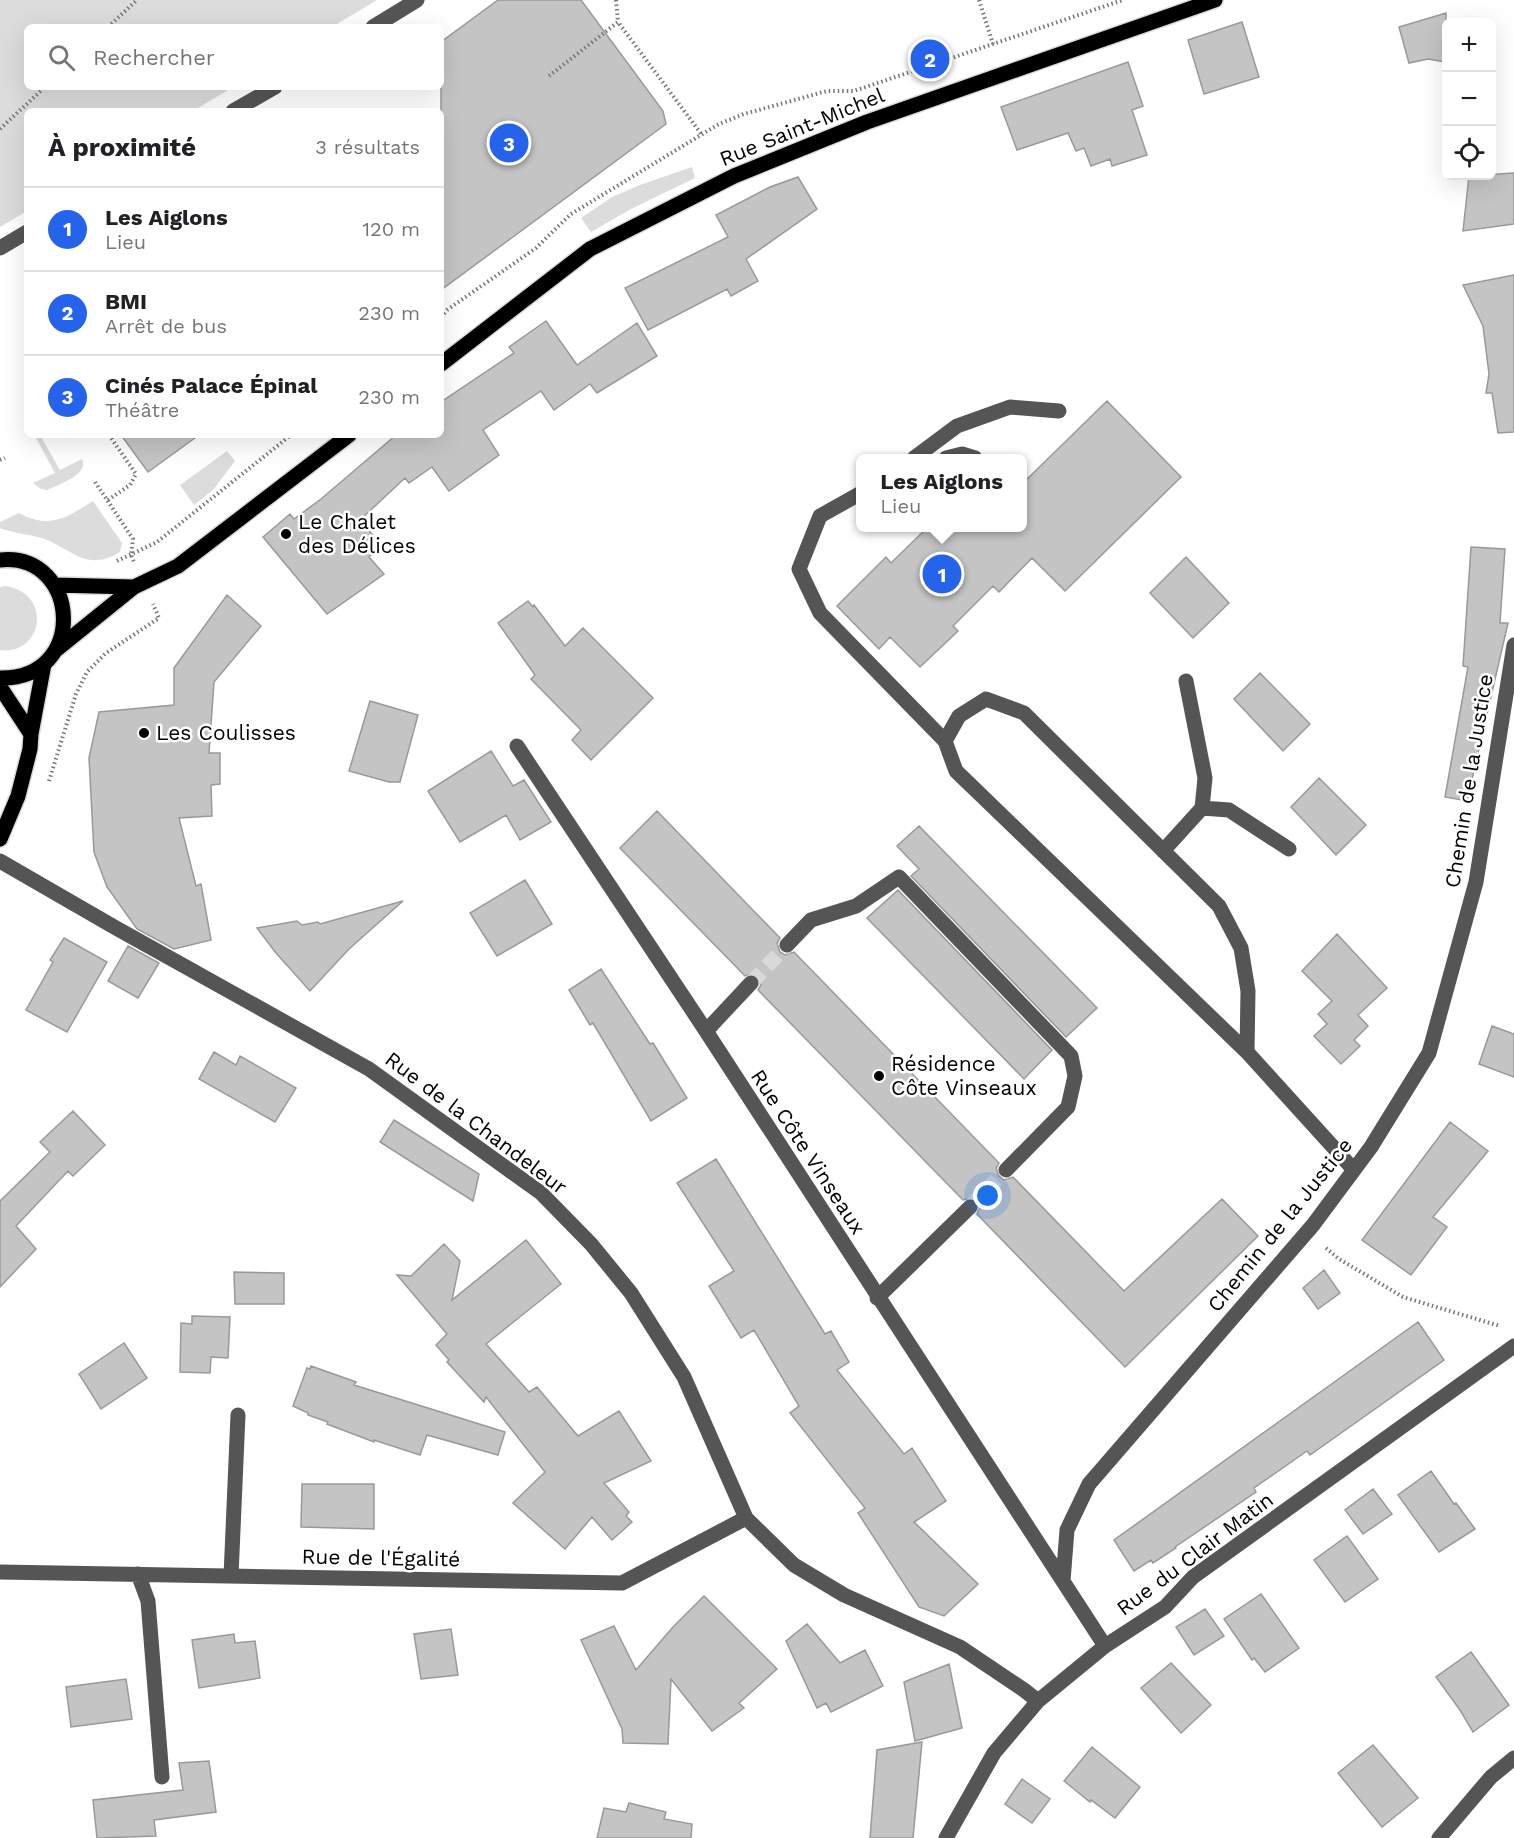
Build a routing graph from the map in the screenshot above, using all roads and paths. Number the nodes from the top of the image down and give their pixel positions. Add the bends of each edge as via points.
1 (137, 0) edge
2 (417, 0) edge
3 (616, 0) edge
4 (979, 0) edge
5 (1215, 0) edge
6 (618, 22) junction
7 (111, 24) edge
8 (378, 24) edge
9 (993, 44) dead end
10 (549, 76) dead end
11 (42, 90) edge
12 (269, 90) edge
13 (238, 108) edge
14 (0, 129) edge
15 (702, 135) dead end
16 (24, 234) edge
17 (0, 248) edge
18 (444, 362) edge
19 (1059, 411) dead end
20 (111, 438) edge
21 (287, 438) edge
22 (345, 438) edge
23 (921, 454) edge
24 (95, 482) dead end
25 (856, 496) edge
26 (108, 500) junction
27 (131, 555) junction
28 (0, 560) edge
29 (110, 564) dead end
30 (54, 585) junction
31 (139, 585) junction
32 (1514, 645) edge
33 (56, 650) junction
34 (44, 664) junction
35 (0, 678) edge
36 (1186, 681) dead end
37 (0, 687) edge
38 (31, 734) junction
39 (945, 741) junction
40 (517, 746) dead end
41 (49, 783) dead end
42 (1202, 808) junction
43 (0, 839) edge
44 (1289, 849) dead end
45 (1163, 851) junction
46 (0, 861) edge
47 (787, 945) tunnel mouth
48 (751, 983) tunnel mouth
49 (706, 1031) junction
50 (1247, 1052) junction
51 (1006, 1170) tunnel mouth
52 (1354, 1170) junction
53 (970, 1207) tunnel mouth
54 (1307, 1232) junction
55 (877, 1298) junction
56 (1503, 1327) dead end
57 (1514, 1346) edge
58 (238, 1415) dead end
59 (746, 1518) junction
60 (0, 1572) edge
61 (138, 1574) junction
62 (231, 1576) junction
63 (1063, 1581) junction
64 (1105, 1646) junction
65 (1038, 1701) junction
66 (1514, 1758) edge
67 (162, 1777) dead end
68 (946, 1838) edge
69 (1439, 1838) edge

1 - 7 path
2 - 8 street
3 - 6 path
4 - 9 path
5 - 18 main road, Rue Saint-Michel via 867,122 734,176 590,249
6 - 10 path
6 - 15 path
11 - 14 path
12 - 13 street
16 - 17 street
19 - 23 street via 1010,407 957,426
20 - 26 path via 136,474 130,485
21 - 27 path via 156,542
22 - 31 main road via 178,566
24 - 26 path
25 - 39 street via 820,516 799,569 820,613
26 - 27 path via 133,539
27 - 29 path
27 - 31 path
28 - 30 main road via 22,562
30 - 31 main road
30 - 33 main road via 62,603 64,627
31 - 33 main road
31 - 41 path via 159,618 106,653 87,672 76,694
32 - 52 street, Chemin de la Justice via 1476,882 1429,1053
33 - 34 main road
34 - 35 main road via 29,673
34 - 38 main road
36 - 42 street via 1205,778
37 - 38 main road
38 - 43 main road via 18,796
39 - 45 street via 958,717 986,699 1024,713
39 - 50 street via 956,771
40 - 49 street, Rue Côte Vinseaux
42 - 44 street via 1229,810
42 - 45 street
45 - 50 street via 1219,906 1241,948 1248,991
46 - 59 street, Rue de la Chandeleur via 369,1069 541,1193 632,1293 684,1377
47 - 51 street via 811,920 856,906 899,877 1071,1056 1075,1076 1068,1107
48 - 49 street
49 - 55 street, Rue Côte Vinseaux
50 - 52 street
52 - 54 street, Chemin de la Justice
53 - 55 street
54 - 56 path via 1339,1259 1403,1297
54 - 63 street, Chemin de la Justice via 1089,1484 1067,1530
55 - 63 street, Rue Côte Vinseaux
57 - 64 street, Rue du Clair Matin via 1193,1577 1165,1607
58 - 62 street
59 - 62 street, Rue de l'Égalité via 622,1583
59 - 65 street, Rue de la Chandeleur via 794,1565 844,1595 960,1647
60 - 61 street, Rue de l'Égalité
61 - 62 street, Rue de l'Égalité
61 - 67 street via 148,1601
63 - 64 street
64 - 65 street, Rue du Clair Matin
65 - 68 street, Rue du Clair Matin via 994,1753
66 - 69 street via 1491,1777

